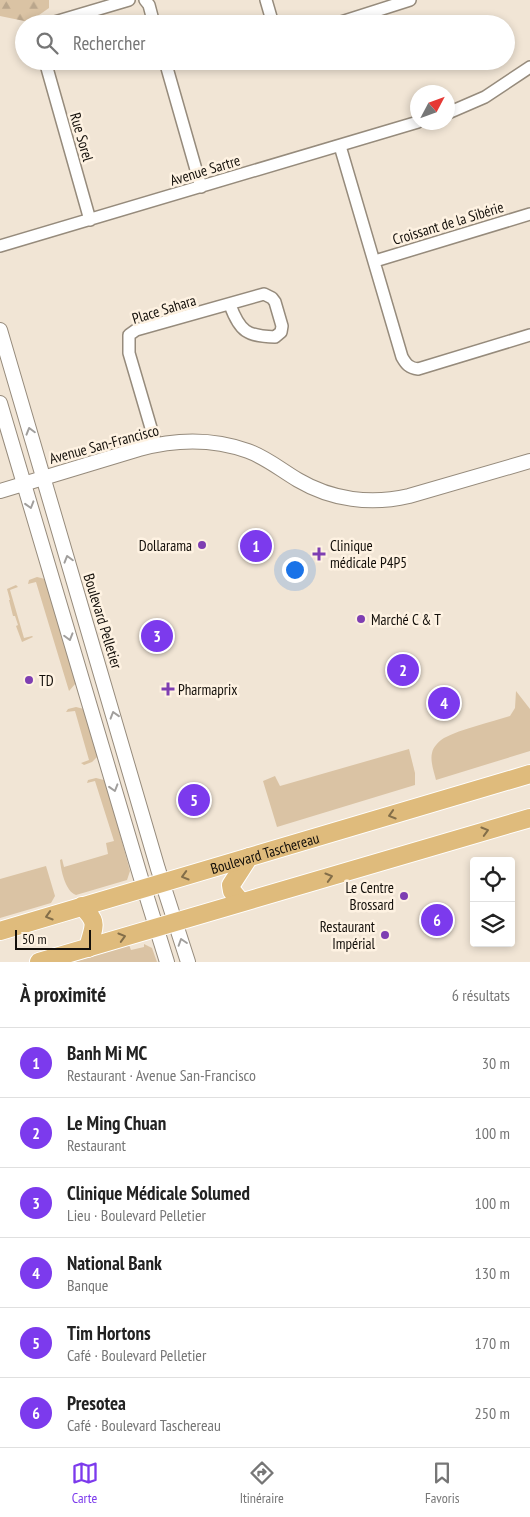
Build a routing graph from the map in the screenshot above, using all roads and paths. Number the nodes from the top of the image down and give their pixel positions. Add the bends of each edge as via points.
1 (129, 0) edge
2 (145, 0) edge
3 (266, 0) edge
4 (410, 0) edge
5 (78, 15) edge
6 (152, 15) edge
7 (270, 15) edge
8 (363, 15) edge
9 (530, 67) edge
10 (48, 70) edge
11 (168, 70) edge
12 (455, 110) edge
13 (410, 124) edge
14 (340, 146) junction
15 (201, 187) junction
16 (530, 214) edge
17 (90, 220) junction
18 (0, 246) edge
19 (375, 261) junction
20 (230, 305) junction
21 (0, 330) edge
22 (530, 335) edge
23 (0, 403) edge
24 (156, 445) junction
25 (530, 461) edge
26 (43, 477) junction
27 (24, 484) junction
28 (0, 491) edge
29 (81, 605) junction
30 (62, 611) junction
31 (128, 762) junction
32 (108, 767) junction
33 (530, 774) edge
34 (530, 818) edge
35 (249, 857) junction
36 (163, 882) junction
37 (144, 888) junction
38 (240, 902) junction
39 (82, 906) junction
40 (175, 921) junction
41 (156, 927) junction
42 (0, 931) edge
43 (88, 948) junction
44 (38, 962) edge
45 (168, 962) edge
46 (188, 962) edge

1 - 5 street
2 - 6 street
3 - 7 street
4 - 8 street
9 - 12 street via 485,97
10 - 17 street, Rue Sorel
11 - 15 street
13 - 14 street, Avenue Sartre
14 - 15 street, Avenue Sartre
14 - 19 street
15 - 17 street, Avenue Sartre
16 - 19 street, Croissant de la Sibérie
17 - 18 street, Avenue Sartre
19 - 22 street via 402,358 411,368
20 - 20 street, Place Sahara via 260,294 268,295 274,302 281,332 275,337 246,332 235,319
20 - 24 street, Place Sahara via 136,330 129,335 129,353
26 -> 21 street, Boulevard Pelletier
23 - 27 street
24 - 25 street, Avenue San-Francisco via 193,441 222,444 258,456 316,489 370,501 409,496
24 - 26 street, Avenue San-Francisco
26 - 27 street, Avenue San-Francisco
29 -> 26 street, Boulevard Pelletier
27 - 28 street, Avenue San-Francisco
27 -> 30 street
29 - 30 street
31 -> 29 street, Boulevard Pelletier
30 -> 32 street
31 - 32 street
31 - 36 street, Boulevard Pelletier
32 -> 37 street
33 -> 35 main road, Boulevard Taschereau
38 -> 34 main road
35 -> 36 main road, Boulevard Taschereau
35 - 38 main road via 230,885
36 - 37 main road, Boulevard Taschereau
36 - 40 street, Boulevard Pelletier
37 - 39 main road, Boulevard Taschereau
37 - 41 street
38 - 40 main road
39 -> 42 main road, Boulevard Taschereau
39 - 43 main road via 94,922
40 - 41 main road
46 -> 40 street, Boulevard Pelletier
43 -> 41 main road
41 - 45 street
43 - 44 main road

